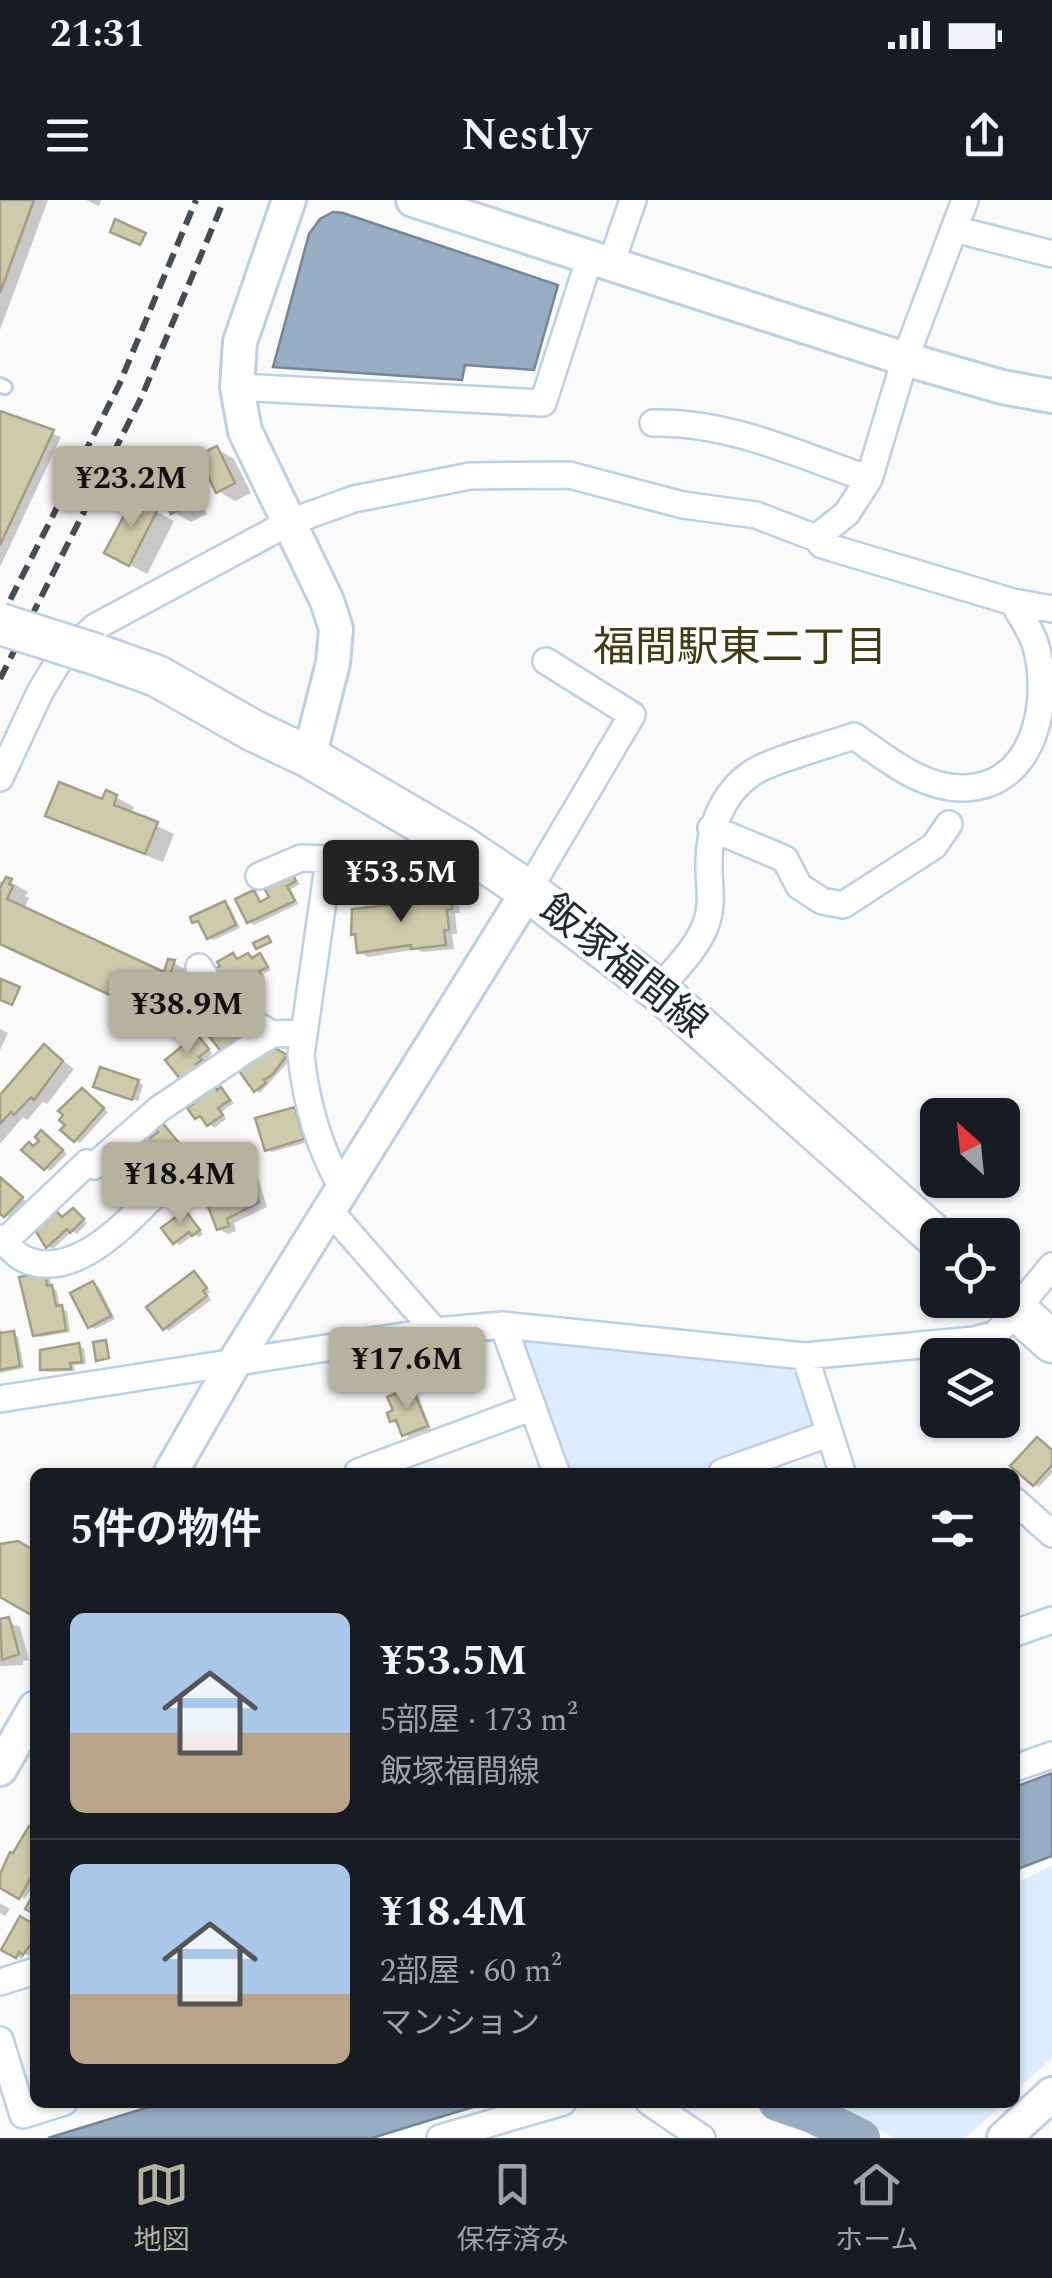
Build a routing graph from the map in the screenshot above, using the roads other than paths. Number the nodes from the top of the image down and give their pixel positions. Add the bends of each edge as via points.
1 (289, 200) edge
2 (413, 200) edge
3 (632, 200) edge
4 (964, 200) edge
5 (954, 229) junction
6 (1052, 254) edge
7 (601, 260) junction
8 (906, 359) junction
9 (236, 388) junction
10 (1052, 396) edge
11 (653, 423) dead end
12 (869, 479) junction
13 (290, 522) junction
14 (816, 538) junction
15 (1013, 602) junction
16 (1052, 609) edge
17 (0, 624) edge
18 (546, 662) dead end
19 (308, 757) junction
20 (0, 778) edge
21 (949, 824) dead end
22 (712, 828) junction
23 (259, 876) dead end
24 (528, 891) junction
25 (199, 967) dead end
26 (658, 990) junction
27 (302, 1033) junction
28 (272, 1034) junction
29 (162, 1187) dead end
30 (337, 1200) junction
31 (920, 1224) edge
32 (2, 1240) edge
33 (1052, 1266) edge
34 (1020, 1294) edge
35 (1020, 1313) edge
36 (1003, 1318) edge
37 (504, 1325) junction
38 (435, 1330) junction
39 (1052, 1342) edge
40 (805, 1356) junction
41 (234, 1363) junction
42 (0, 1398) edge
43 (533, 1408) junction
44 (828, 1434) junction
45 (174, 1468) edge
46 (369, 1468) edge
47 (555, 1468) edge
48 (733, 1468) edge
49 (841, 1468) edge
50 (1020, 1505) edge
51 (1052, 1534) edge
52 (1052, 1620) edge
53 (1020, 1631) edge
54 (30, 1717) edge
55 (1052, 1754) edge
56 (1020, 1766) edge
57 (0, 1768) edge
58 (30, 1973) edge
59 (0, 1982) edge
60 (0, 2040) edge
61 (1052, 2094) edge
62 (46, 2108) edge
63 (543, 2108) edge
64 (658, 2108) edge
65 (440, 2138) edge
66 (702, 2138) edge
67 (1004, 2138) edge

1 - 9 street via 240,342
2 - 7 street
3 - 7 street
4 - 5 street
5 - 6 street
5 - 8 street
7 - 8 street
7 - 9 street via 543,402
8 - 10 street
8 - 12 street
9 - 13 street via 246,431
11 - 12 street via 726,430
12 - 14 street via 847,513
13 - 14 street via 354,499 470,476 568,475 683,506 756,515
13 - 19 street via 336,628
13 - 20 street via 96,627 60,659
14 - 15 street
15 - 16 street
15 - 22 street via 1035,642 1040,670 1040,710 1022,762 966,788 940,784 905,772 854,736 754,772 732,792
17 - 19 main road, 飯塚福間線, bridge via 157,676
18 - 24 street via 632,715
19 - 24 main road, 飯塚福間線
21 - 22 street via 934,846 843,905 822,902 799,886 785,859
22 - 26 street via 706,924
23 - 27 street via 302,858 329,859
24 - 26 main road, 飯塚福間線
24 - 30 street
25 - 28 street via 222,1005
26 - 31 main road, 飯塚福間線
27 - 28 street
27 - 30 street via 308,1096
28 - 32 street via 159,1108
29 - 32 street via 80,1257 24,1259
30 - 38 street
30 - 41 street
33 - 34 street
35 - 39 main road
36 - 40 street via 996,1334 974,1340
37 - 38 street
37 - 40 street
37 - 43 street
38 - 41 street
40 - 44 street
41 - 42 street
41 - 45 street
43 - 46 street
43 - 47 street
44 - 48 street
44 - 49 street
50 - 51 street
52 - 53 street
54 - 57 street
55 - 56 street
58 - 59 street
60 - 62 street via 23,2116
61 - 67 street
63 - 65 street
64 - 66 street

